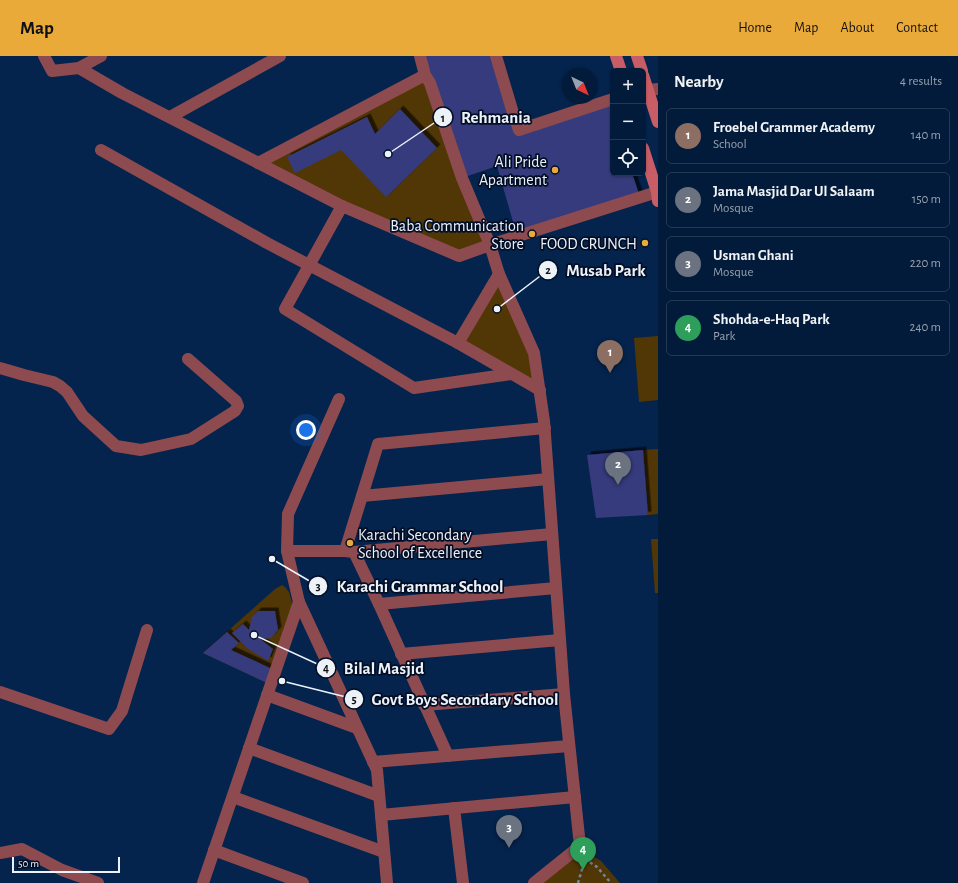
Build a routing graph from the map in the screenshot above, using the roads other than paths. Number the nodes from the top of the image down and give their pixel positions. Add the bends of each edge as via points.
1 (44, 56) edge
2 (101, 56) edge
3 (280, 56) edge
4 (420, 56) edge
5 (496, 56) edge
6 (616, 56) edge
7 (637, 56) edge
8 (79, 68) junction
9 (619, 68) edge
10 (641, 68) edge
11 (425, 75) junction
12 (646, 80) edge
13 (653, 90) edge
14 (610, 101) edge
15 (170, 117) junction
16 (658, 122) edge
17 (101, 150) dead end
18 (646, 158) edge
19 (258, 163) junction
20 (658, 196) edge
21 (342, 206) junction
22 (490, 245) junction
23 (309, 265) junction
24 (499, 274) junction
25 (458, 343) junction
26 (188, 359) dead end
27 (0, 368) edge
28 (511, 374) junction
29 (540, 390) junction
30 (339, 399) dead end
31 (545, 428) junction
32 (548, 479) junction
33 (362, 496) junction
34 (552, 534) junction
35 (287, 551) junction
36 (350, 551) junction
37 (556, 588) junction
38 (299, 602) junction
39 (379, 604) junction
40 (147, 630) dead end
41 (560, 640) junction
42 (402, 654) junction
43 (0, 692) edge
44 (564, 694) junction
45 (267, 695) junction
46 (424, 705) junction
47 (357, 728) junction
48 (569, 746) junction
49 (249, 748) junction
50 (448, 756) junction
51 (373, 762) junction
52 (233, 796) junction
53 (379, 796) junction
54 (575, 797) junction
55 (454, 808) junction
56 (381, 815) junction
57 (214, 850) junction
58 (384, 852) junction
59 (0, 853) edge
60 (98, 883) edge
61 (203, 883) edge
62 (303, 883) edge
63 (387, 883) edge
64 (463, 883) edge
65 (534, 883) edge

1 - 8 street via 52,70
2 - 8 street
3 - 15 street
4 - 11 street
5 - 14 street via 519,130
6 - 9 main road
7 - 10 main road
8 - 15 street
11 - 19 street
11 - 22 street via 462,178
12 - 13 main road
13 - 16 main road
15 - 19 street
17 - 23 street
18 - 20 main road
19 - 21 street
20 - 22 street
21 - 22 street via 459,256
21 - 23 street
22 - 24 street
23 - 25 street
23 - 28 street via 285,308 414,388
24 - 25 street
24 - 29 street via 534,353
25 - 28 street
26 - 27 street via 236,401 238,406 235,411 191,438 141,450 116,446 83,416 67,392 53,382
28 - 29 street
29 - 31 street
30 - 35 street via 288,514
31 - 32 street
31 - 33 street via 378,444
32 - 33 street
32 - 34 street
33 - 36 street
34 - 36 street
34 - 37 street
35 - 36 street
35 - 38 street
36 - 39 street
37 - 39 street
37 - 41 street
38 - 45 street
38 - 47 street
39 - 42 street
40 - 43 street via 122,712 110,729
41 - 42 street
41 - 44 street
42 - 46 street
44 - 46 street
44 - 48 street
45 - 47 street
45 - 49 street
46 - 50 street
47 - 51 street
48 - 50 street
48 - 54 street
49 - 52 street
49 - 53 street
50 - 51 street
51 - 53 street
52 - 57 street
52 - 58 street
53 - 56 street
54 - 55 street
54 - 65 street via 580,846
55 - 56 street
55 - 64 street
56 - 58 street
57 - 61 street
57 - 62 street
58 - 63 street
59 - 60 street via 22,849 62,870

